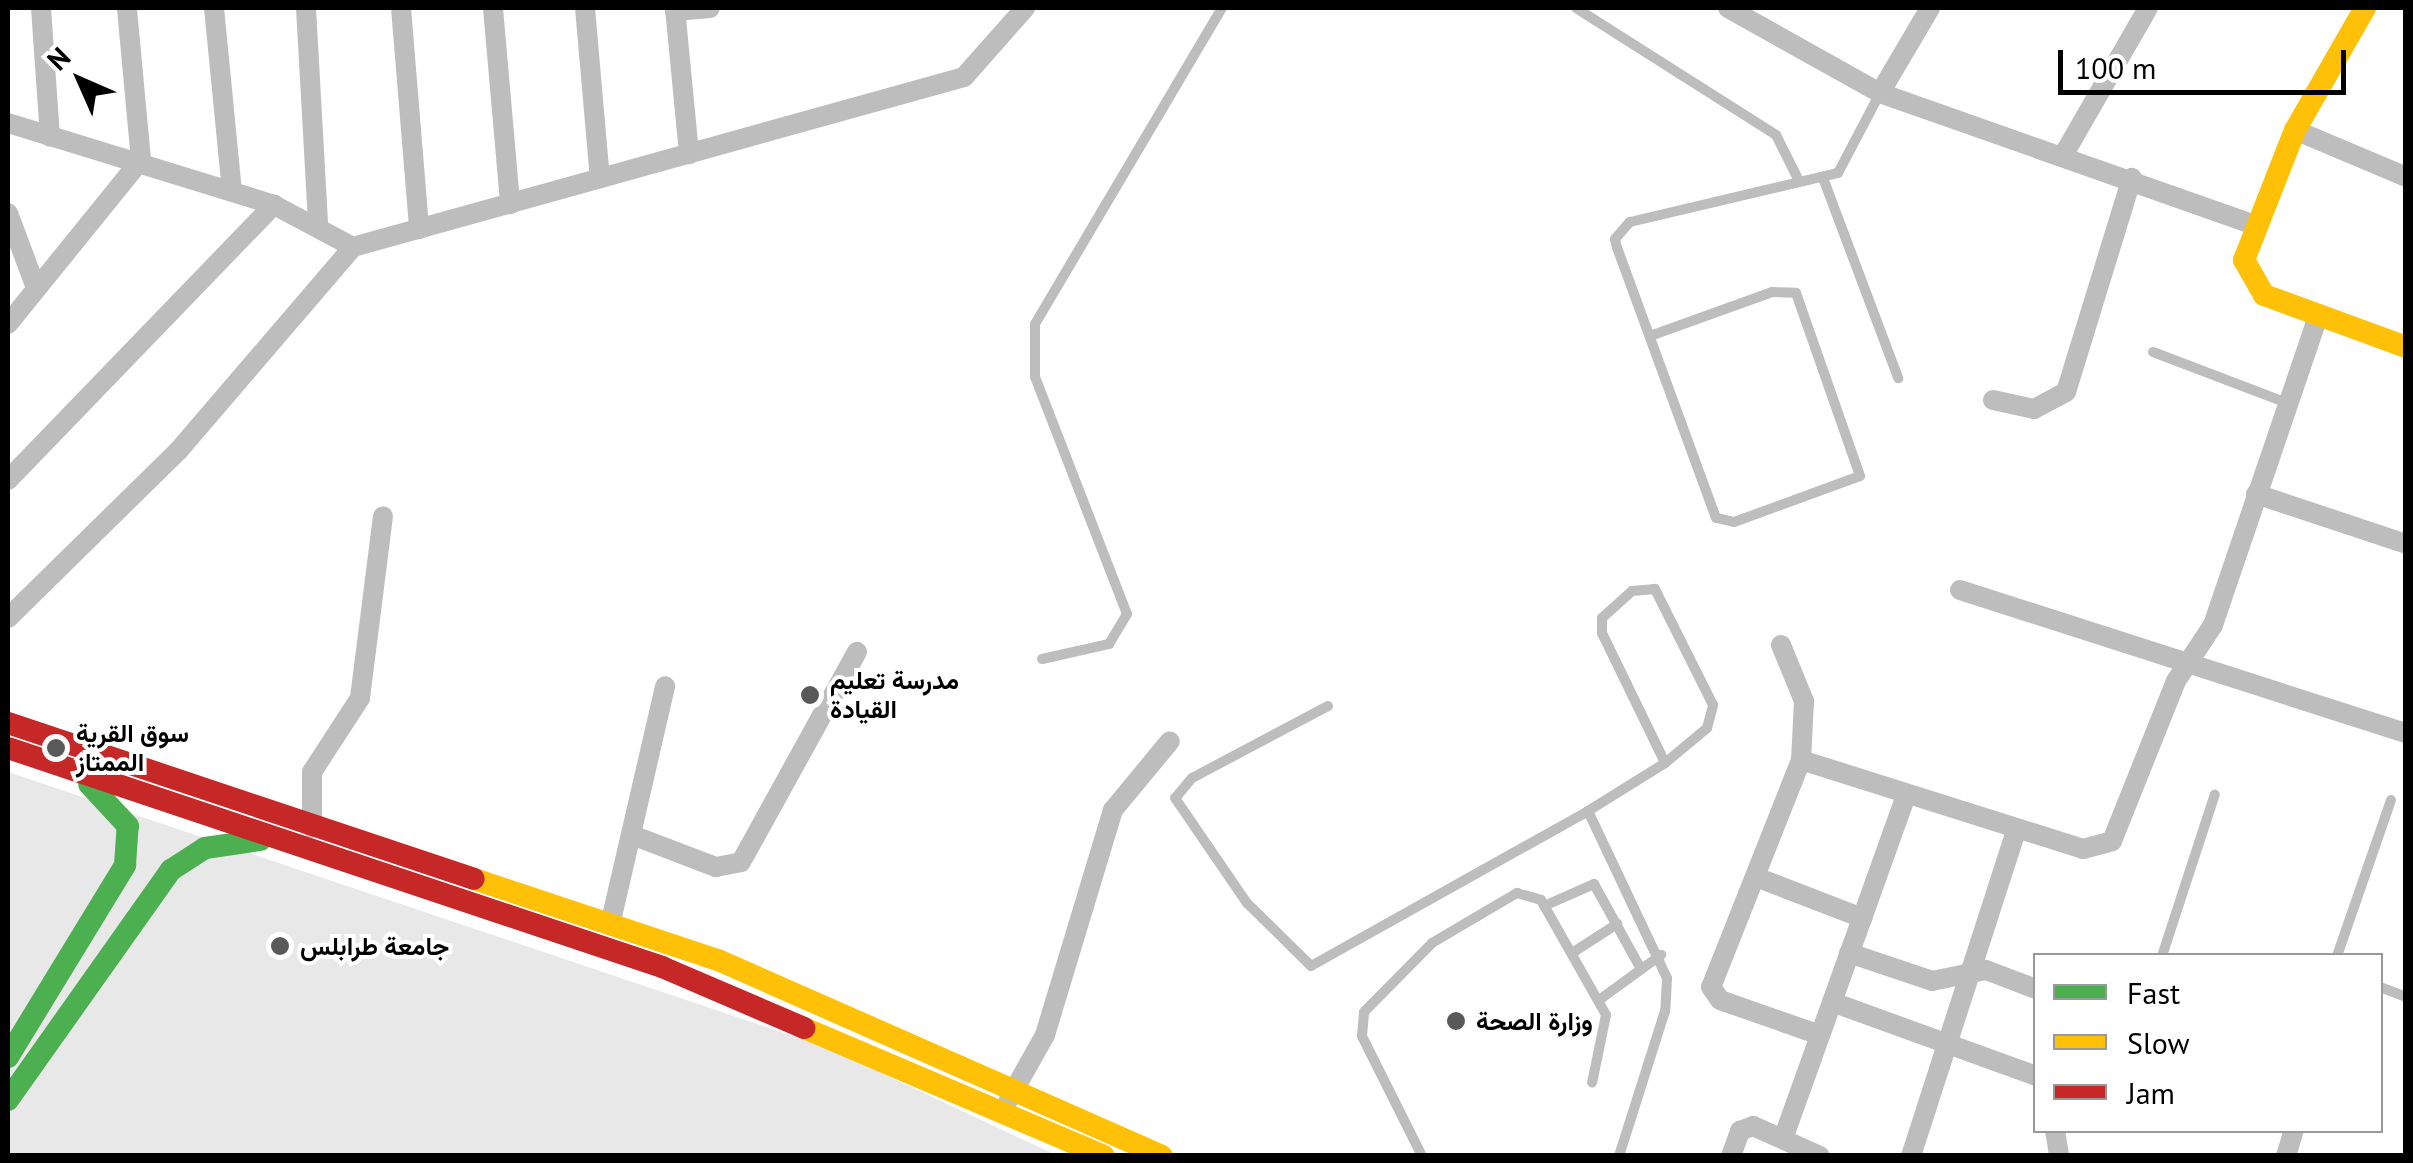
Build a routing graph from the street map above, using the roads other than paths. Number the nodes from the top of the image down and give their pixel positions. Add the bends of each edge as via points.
1 (41, 8) edge
2 (127, 8) edge
3 (214, 8) edge
4 (306, 8) edge
5 (401, 8) edge
6 (493, 8) edge
7 (585, 8) edge
8 (710, 8) edge
9 (1025, 8) edge
10 (1222, 8) edge
11 (1576, 8) edge
12 (1728, 8) edge
13 (1930, 8) edge
14 (2148, 8) edge
15 (2365, 8) edge
16 (675, 9) edge
17 (1880, 93) junction
18 (8, 123) edge
19 (2295, 130) junction
20 (50, 137) junction
21 (689, 154) junction
22 (2064, 154) junction
23 (140, 160) junction
24 (2406, 177) edge
25 (600, 178) junction
26 (1823, 178) junction
27 (2132, 178) junction
28 (1799, 181) junction
29 (232, 191) junction
30 (510, 204) junction
31 (274, 205) junction
32 (8, 213) edge
33 (318, 222) junction
34 (2253, 224) junction
35 (419, 229) junction
36 (353, 247) junction
37 (36, 288) junction
38 (2318, 317) junction
39 (8, 324) edge
40 (1650, 336) junction
41 (2406, 346) edge
42 (2154, 352) dead end
43 (1898, 378) dead end
44 (1993, 400) dead end
45 (2287, 403) junction
46 (8, 480) edge
47 (2256, 494) junction
48 (382, 516) dead end
49 (2406, 544) edge
50 (1960, 590) dead end
51 (8, 618) edge
52 (1781, 645) dead end
53 (857, 652) dead end
54 (1042, 659) dead end
55 (2190, 661) junction
56 (665, 686) dead end
57 (1328, 706) dead end
58 (8, 724) edge
59 (2406, 733) edge
60 (1170, 741) dead end
61 (8, 748) edge
62 (1801, 760) junction
63 (1665, 763) junction
64 (63, 767) junction
65 (1906, 794) junction
66 (2215, 794) dead end
67 (2391, 800) dead end
68 (1588, 811) junction
69 (312, 828) junction
70 (2016, 830) junction
71 (632, 836) junction
72 (274, 840) junction
73 (1756, 878) junction
74 (1544, 906) junction
75 (1862, 918) junction
76 (92, 922) junction
77 (1617, 924) junction
78 (610, 925) junction
79 (121, 940) junction
80 (1850, 952) junction
81 (1572, 953) junction
82 (2163, 953) edge
83 (2339, 953) edge
84 (1661, 955) junction
85 (1641, 969) junction
86 (62, 973) junction
87 (1970, 973) junction
88 (2033, 988) edge
89 (84, 989) junction
90 (1599, 1000) junction
91 (1832, 1002) junction
92 (1820, 1035) junction
93 (1947, 1044) junction
94 (8, 1057) edge
95 (2033, 1075) edge
96 (1592, 1084) dead end
97 (1015, 1088) junction
98 (8, 1100) edge
99 (1003, 1109) junction
100 (1783, 1139) junction
101 (1104, 1156) edge
102 (1162, 1156) edge
103 (1422, 1156) edge
104 (1619, 1156) edge
105 (1732, 1156) edge
106 (1820, 1156) edge
107 (1910, 1156) edge

1 - 20 street
2 - 23 street
3 - 29 street
4 - 33 street
5 - 35 street
6 - 30 street
7 - 25 street
8 - 16 street
9 - 21 street via 964,77
10 - 54 lane via 1035,324 1035,377 1127,614 1109,644
11 - 28 lane via 1776,136
12 - 17 street
13 - 17 street
14 - 22 street
15 - 19 street
16 - 21 street
17 - 22 street
17 - 26 lane via 1844,168
18 - 20 street
19 - 24 street
19 - 34 street
20 - 23 street
21 - 25 street
22 - 27 street
23 - 29 street
23 - 37 street
25 - 30 street
26 - 28 lane
26 - 43 lane
27 - 34 street
27 - 44 street via 2066,392 2034,408
28 - 40 lane via 1616,232
29 - 31 street
30 - 35 street
31 - 33 street
31 - 46 street
32 - 37 street
33 - 36 street
34 - 38 street via 2244,260 2254,286
35 - 36 street
36 - 51 street via 179,450
37 - 39 street
38 - 41 street
38 - 45 street
40 - 40 lane via 1772,292 1796,294 1860,476 1721,522
42 - 45 lane
45 - 47 street
47 - 49 street
47 - 55 street via 2213,626
48 - 69 street via 360,698 312,772
50 - 55 street
52 - 62 street via 1804,701
53 - 71 street via 741,862 716,867
55 - 59 street
55 - 70 street via 2112,842 2083,849
56 - 71 street
57 - 68 lane via 1192,778 1175,798 1246,903 1302,962 1321,967
58 - 69 street
60 - 97 street via 1113,810 1045,1035
61 - 64 street
62 - 65 street
62 - 73 street
63 - 63 lane via 1707,728 1713,705 1655,589 1632,592 1602,618 1602,634
63 - 68 lane
64 - 72 street
64 - 76 street via 107,796 128,826 125,865
65 - 70 street
65 - 75 street
66 - 82 lane
67 - 83 lane
68 - 84 lane
69 - 78 street
70 - 87 street
71 - 78 street
72 - 79 street via 230,842 186,858
72 - 99 street via 662,967
73 - 75 street
73 - 92 street via 1712,993
74 - 77 lane via 1590,882
74 - 81 lane
74 - 103 lane via 1517,893 1448,932 1364,1012 1362,1036
75 - 80 street
76 - 79 street
76 - 86 street
77 - 81 lane
77 - 85 lane
78 - 97 street via 790,988
79 - 89 street
80 - 87 street via 1940,982
80 - 91 street
81 - 90 lane
84 - 85 lane
84 - 104 lane via 1665,1011
85 - 90 lane
86 - 89 street
86 - 94 street
87 - 88 street via 1994,971
87 - 93 street
89 - 98 street
90 - 96 lane via 1608,1032
91 - 92 street
91 - 93 street
92 - 100 street
93 - 95 street
93 - 107 street
97 - 99 street
97 - 102 street
99 - 101 street
100 - 105 street via 1746,1126
100 - 106 street

